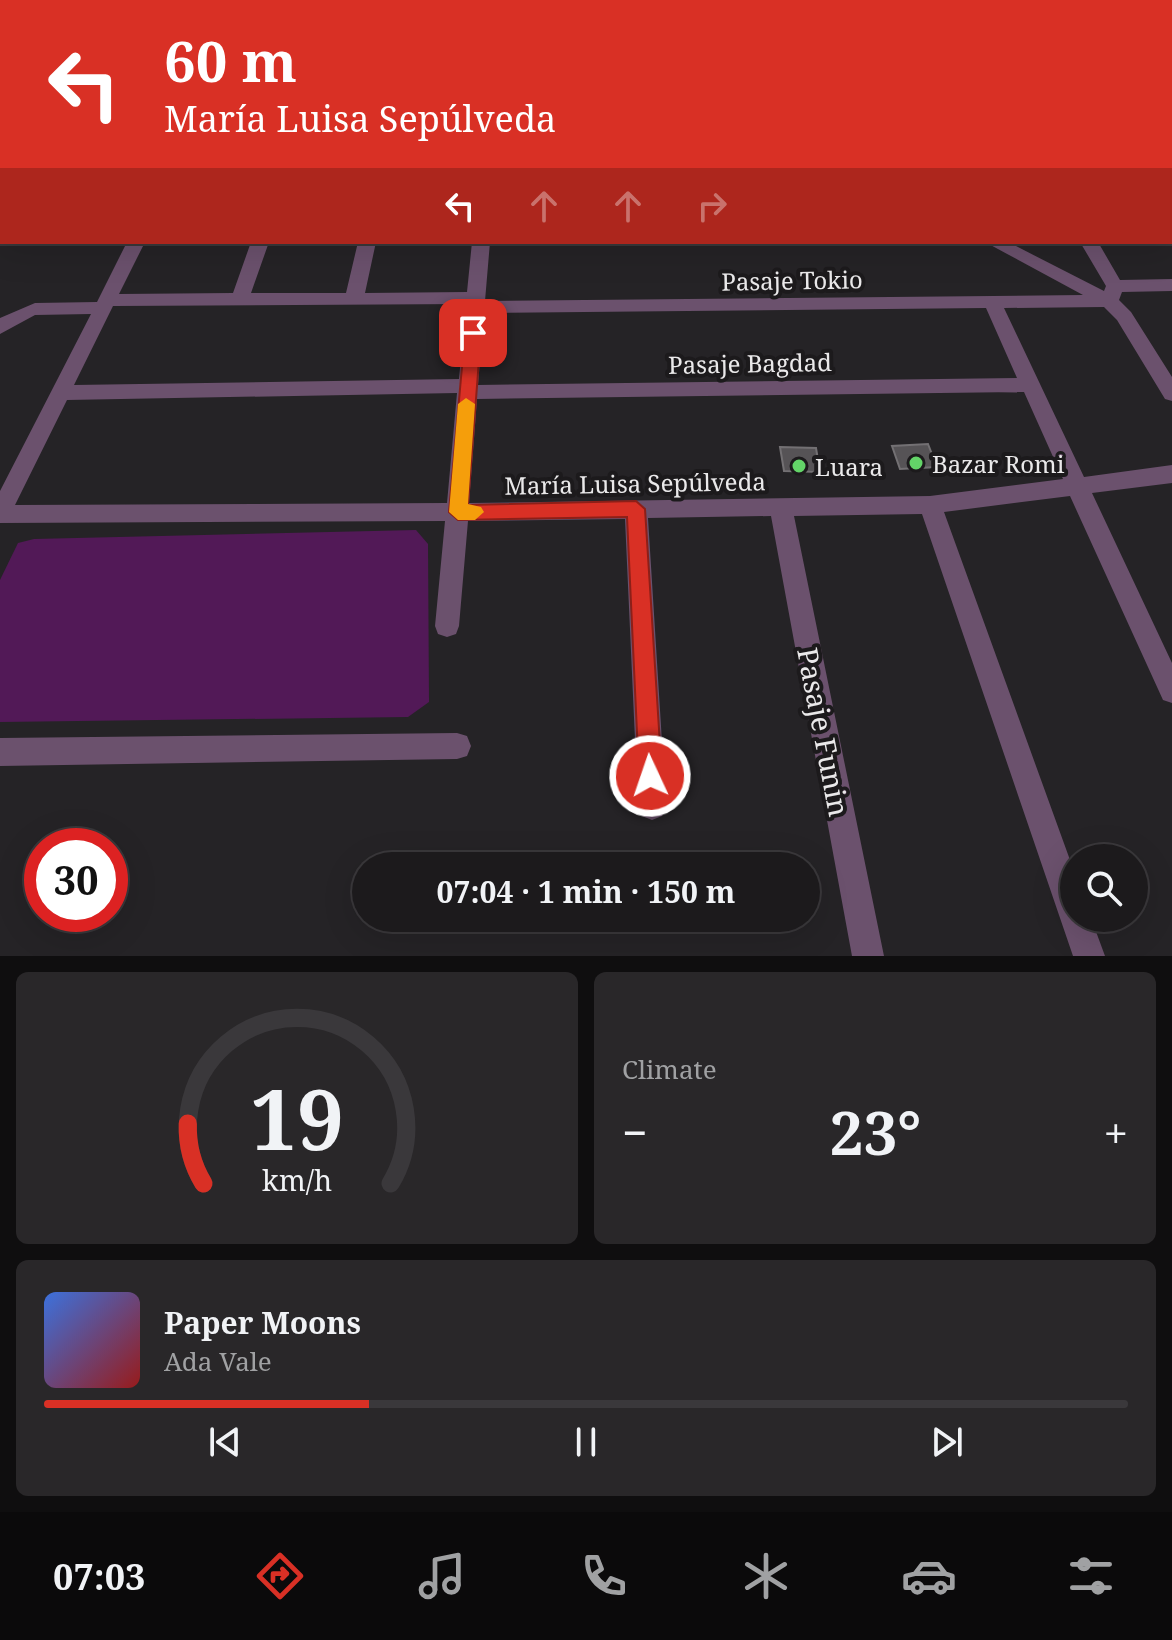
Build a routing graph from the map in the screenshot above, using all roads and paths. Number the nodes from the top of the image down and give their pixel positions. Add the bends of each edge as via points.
1 (135, 244) edge
2 (259, 244) edge
3 (367, 244) edge
4 (481, 244) edge
5 (999, 244) edge
6 (1090, 244) edge
7 (1172, 285) edge
8 (1112, 293) junction
9 (240, 299) junction
10 (354, 299) junction
11 (992, 302) junction
12 (476, 303) junction
13 (104, 304) junction
14 (0, 328) edge
15 (1163, 366) edge
16 (1032, 385) junction
17 (468, 389) junction
18 (60, 393) junction
19 (1172, 394) edge
20 (1172, 474) edge
21 (1077, 485) junction
22 (930, 505) junction
23 (781, 507) junction
24 (636, 509) junction
25 (458, 512) junction
26 (0, 513) edge
27 (447, 626) dead end
28 (1172, 691) edge
29 (457, 746) dead end
30 (0, 752) edge
31 (652, 806) dead end
32 (1060, 873) edge
33 (1081, 932) edge
34 (868, 956) edge
35 (1089, 956) edge

1 - 13 street
2 - 9 street
3 - 10 street
4 - 12 street
5 - 8 street
6 - 8 street
7 - 8 street, Pasaje Tokio
8 - 11 street, Pasaje Tokio
8 - 15 street
9 - 10 street, Pasaje Tokio
9 - 13 street, Pasaje Tokio
10 - 12 street, Pasaje Tokio
11 - 12 street, Pasaje Tokio
11 - 16 street
12 - 17 street
13 - 14 street, Pasaje Tokio via 19,312
13 - 18 street
15 - 19 street
16 - 17 street, Pasaje Bagdad
16 - 21 street
17 - 18 street, Pasaje Bagdad
17 - 25 street
18 - 26 street
20 - 21 street, María Luisa Sepúlveda
21 - 22 street, María Luisa Sepúlveda
21 - 28 street
22 - 23 street, María Luisa Sepúlveda
22 - 32 street
23 - 24 street, María Luisa Sepúlveda
23 - 34 street, Pasaje Funin
24 - 25 street, María Luisa Sepúlveda
24 - 31 street
25 - 26 street, María Luisa Sepúlveda
25 - 27 street
29 - 30 street
33 - 35 street

